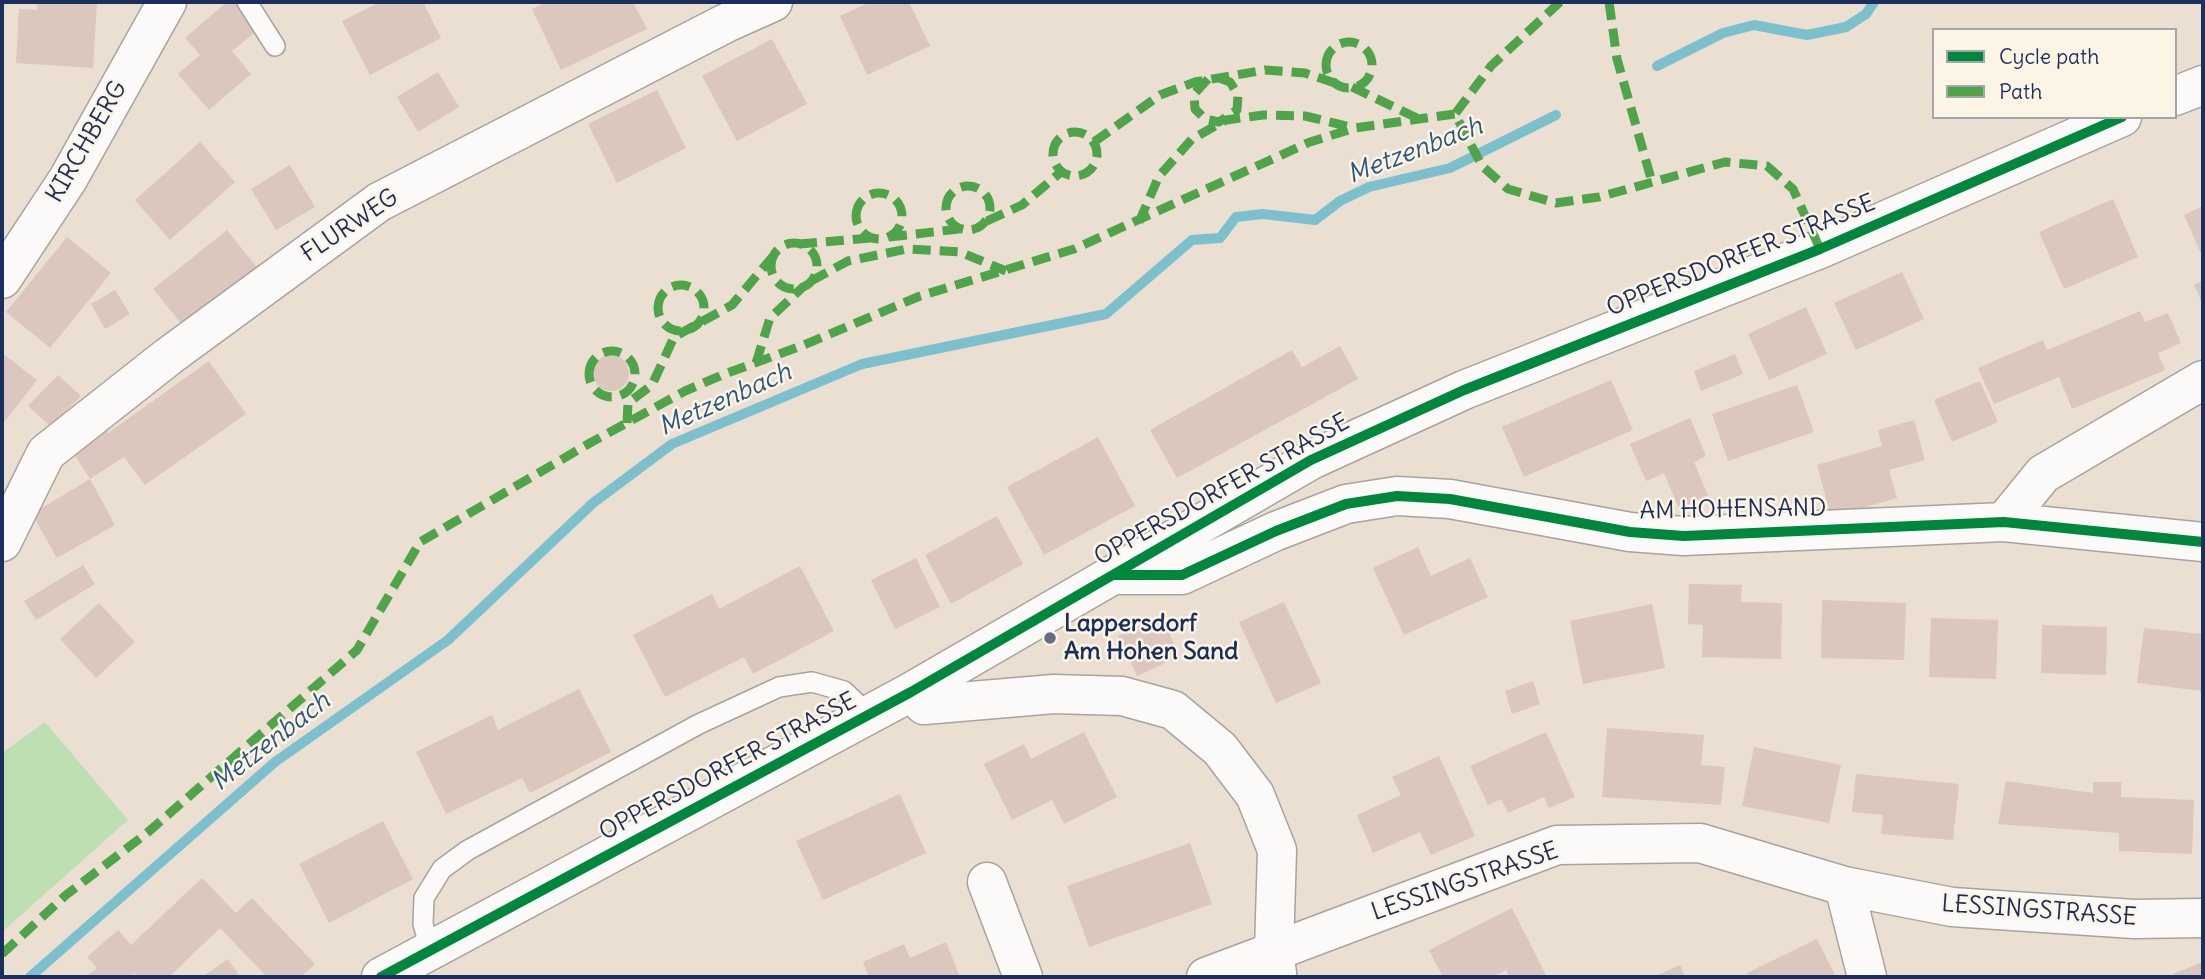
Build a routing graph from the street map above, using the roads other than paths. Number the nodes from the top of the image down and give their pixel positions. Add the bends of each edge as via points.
1 (167, 2) edge
2 (247, 2) edge
3 (774, 2) edge
4 (275, 46) dead end
5 (2203, 85) edge
6 (2177, 95) edge
7 (2117, 119) edge
8 (2, 279) edge
9 (2203, 380) edge
10 (2004, 522) junction
11 (2, 542) edge
12 (2203, 542) edge
13 (1113, 575) junction
14 (911, 692) junction
15 (869, 715) junction
16 (988, 882) dead end
17 (1844, 886) junction
18 (2203, 918) edge
19 (431, 951) junction
20 (1276, 964) edge
21 (381, 977) edge
22 (1023, 977) edge
23 (1206, 977) edge
24 (1867, 977) edge

1 - 8 street, KIRCHBERG via 68,179
2 - 4 lane
3 - 11 street, FLURWEG via 379,202 46,453
5 - 6 street
7 - 13 street, OPPERSDORFER STRASSE via 1820,249 1388,423 1311,460
9 - 10 street via 2043,474
10 - 12 street, AM HOHENSAND
10 - 13 street, AM HOHENSAND via 1684,536 1630,532 1450,499 1397,496 1346,504 1182,575
13 - 14 street, OPPERSDORFER STRASSE
14 - 15 street, OPPERSDORFER STRASSE
14 - 20 street via 924,705 1054,694 1122,696 1173,710 1220,749 1255,794 1277,850
15 - 19 street, OPPERSDORFER STRASSE
15 - 19 lane via 844,691 812,682 779,687 699,724 468,850 442,869 424,898 423,924
16 - 22 street
17 - 18 street, LESSINGSTRASSE via 1952,907 2134,919
17 - 20 street, LESSINGSTRASSE via 1700,843 1557,845
17 - 24 street
19 - 21 street, OPPERSDORFER STRASSE
20 - 23 street, LESSINGSTRASSE

